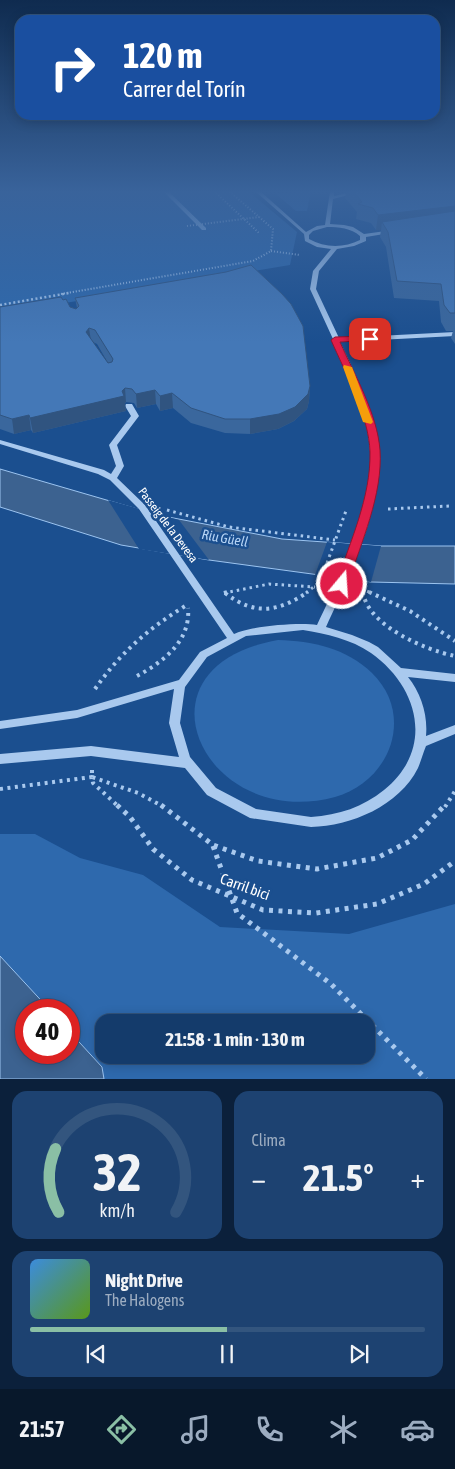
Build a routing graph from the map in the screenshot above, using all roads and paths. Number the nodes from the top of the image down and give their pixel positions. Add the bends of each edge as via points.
1 (272, 241) edge
2 (310, 241) edge
3 (363, 241) edge
4 (335, 248) junction
5 (271, 250) junction
6 (303, 256) dead end
7 (0, 305) edge
8 (455, 334) edge
9 (335, 340) junction
10 (129, 406) dead end
11 (0, 442) edge
12 (113, 478) junction
13 (350, 500) dead end
14 (450, 506) dead end
15 (164, 509) dead end
16 (388, 509) dead end
17 (335, 540) junction
18 (326, 568) dead end
19 (321, 581) dead end
20 (315, 587) junction
21 (320, 629) junction
22 (232, 638) junction
23 (455, 641) edge
24 (455, 656) edge
25 (399, 672) junction
26 (455, 678) edge
27 (128, 680) dead end
28 (182, 684) junction
29 (103, 689) dead end
30 (0, 725) edge
31 (455, 729) edge
32 (421, 743) junction
33 (0, 759) edge
34 (186, 763) junction
35 (0, 788) edge
36 (213, 845) dead end
37 (455, 861) edge
38 (232, 897) junction
39 (426, 1079) edge

1 - 5 path
2 - 4 street
3 - 4 street
4 - 9 street via 316,271 313,289
5 - 6 path
5 - 7 path via 253,261
8 - 9 street
9 - 21 street via 359,396 375,451 373,487 342,584
10 - 12 street via 135,416 113,445 120,466
11 - 12 street, Passeig de la Devesa
12 - 22 street, Passeig de la Devesa via 142,507
13 - 17 path
14 - 16 path
15 - 17 path via 278,535
17 - 18 path
19 - 20 path
20 - 20 path via 304,597 275,609 246,606 225,592 275,582
21 - 22 street via 274,627
21 - 25 street via 363,644
22 - 28 street via 196,663
23 - 24 path via 422,617 362,589 367,605 396,631 419,644
25 - 26 street
25 - 32 street via 419,708 423,731
27 - 29 path via 143,673 178,644 188,628 190,615 187,605 164,617 123,652 105,672 94,692
28 - 30 street via 77,714
28 - 34 street via 176,696 173,722 174,734
31 - 32 street
32 - 34 street via 411,769 389,795 367,809 341,818 313,822 274,819 228,802 202,782
33 - 34 street via 91,751
35 - 38 path, Carril bici via 92,777 93,783 130,817 153,849 192,880
36 - 38 path
37 - 38 path, Carril bici via 424,884 377,904 316,913 263,910
38 - 39 path via 237,913 331,984

